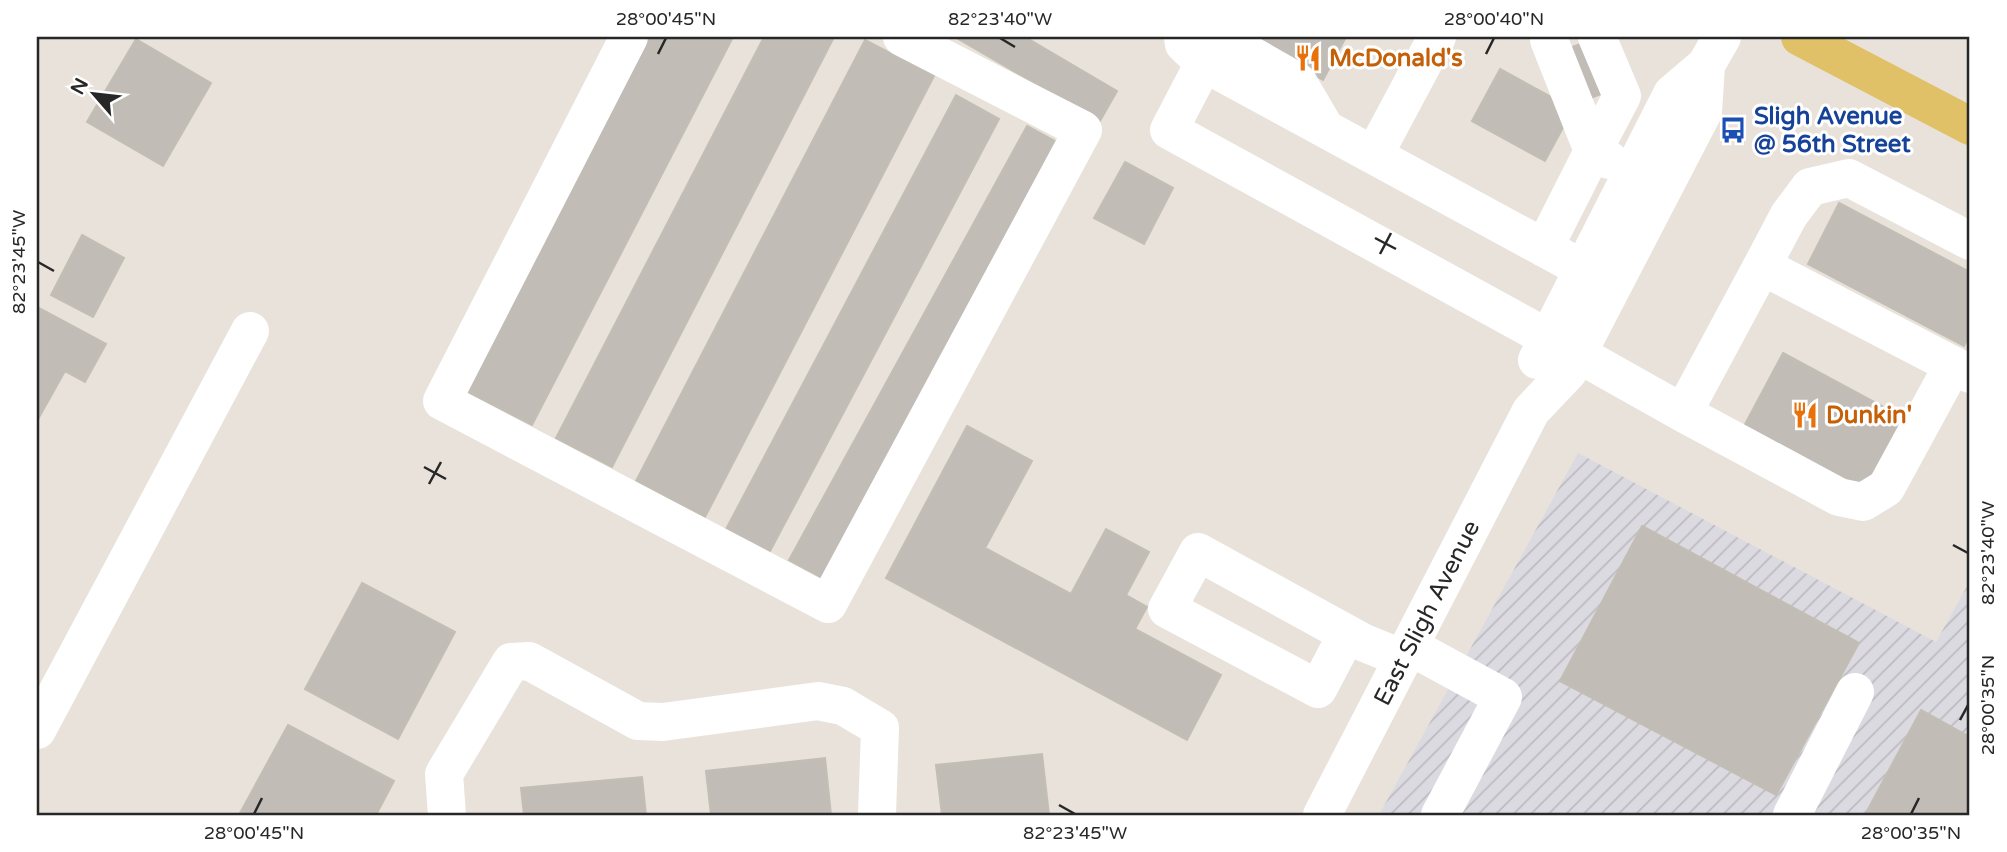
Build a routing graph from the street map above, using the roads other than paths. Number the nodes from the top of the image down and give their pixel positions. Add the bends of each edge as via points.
1 (629, 37) edge
2 (902, 37) edge
3 (1437, 37) edge
4 (1550, 37) edge
5 (1597, 37) edge
6 (1800, 37) edge
7 (1202, 45) edge
8 (1714, 51) edge
9 (1970, 126) edge
10 (1593, 151) junction
11 (1374, 155) junction
12 (1633, 172) junction
13 (1544, 248) junction
14 (1965, 249) edge
15 (1762, 266) junction
16 (1583, 269) junction
17 (250, 331) dead end
18 (1563, 346) junction
19 (1962, 369) edge
20 (1683, 413) junction
21 (1346, 634) dead end
22 (1407, 653) junction
23 (1855, 692) dead end
24 (37, 730) edge
25 (447, 815) edge
26 (877, 815) edge
27 (1322, 815) edge
28 (1440, 815) edge
29 (1792, 815) edge

1 - 2 street via 442,401 828,604 1083,130
3 - 11 street
4 - 10 street
5 - 10 street via 1622,96
6 - 9 main road
7 - 11 street via 1325,128
7 - 18 street via 1169,130
8 - 12 street, East Sligh Avenue via 1672,94
8 - 18 street, East Sligh Avenue via 1703,111
10 - 12 street
10 - 13 street
11 - 13 street
12 - 16 street, East Sligh Avenue
13 - 16 street
14 - 15 street via 1884,211 1849,178 1810,187
15 - 19 street via 1840,294 1918,334
15 - 20 street
16 - 18 street, East Sligh Avenue
17 - 24 street
18 - 20 street
18 - 22 street, East Sligh Avenue via 1568,372 1531,411
19 - 20 street via 1886,488 1863,502 1839,497
21 - 22 street
22 - 27 street, East Sligh Avenue
22 - 28 street via 1503,697
23 - 29 street
25 - 26 street via 444,774 511,662 529,661 638,721 663,722 818,701 842,706 880,728

